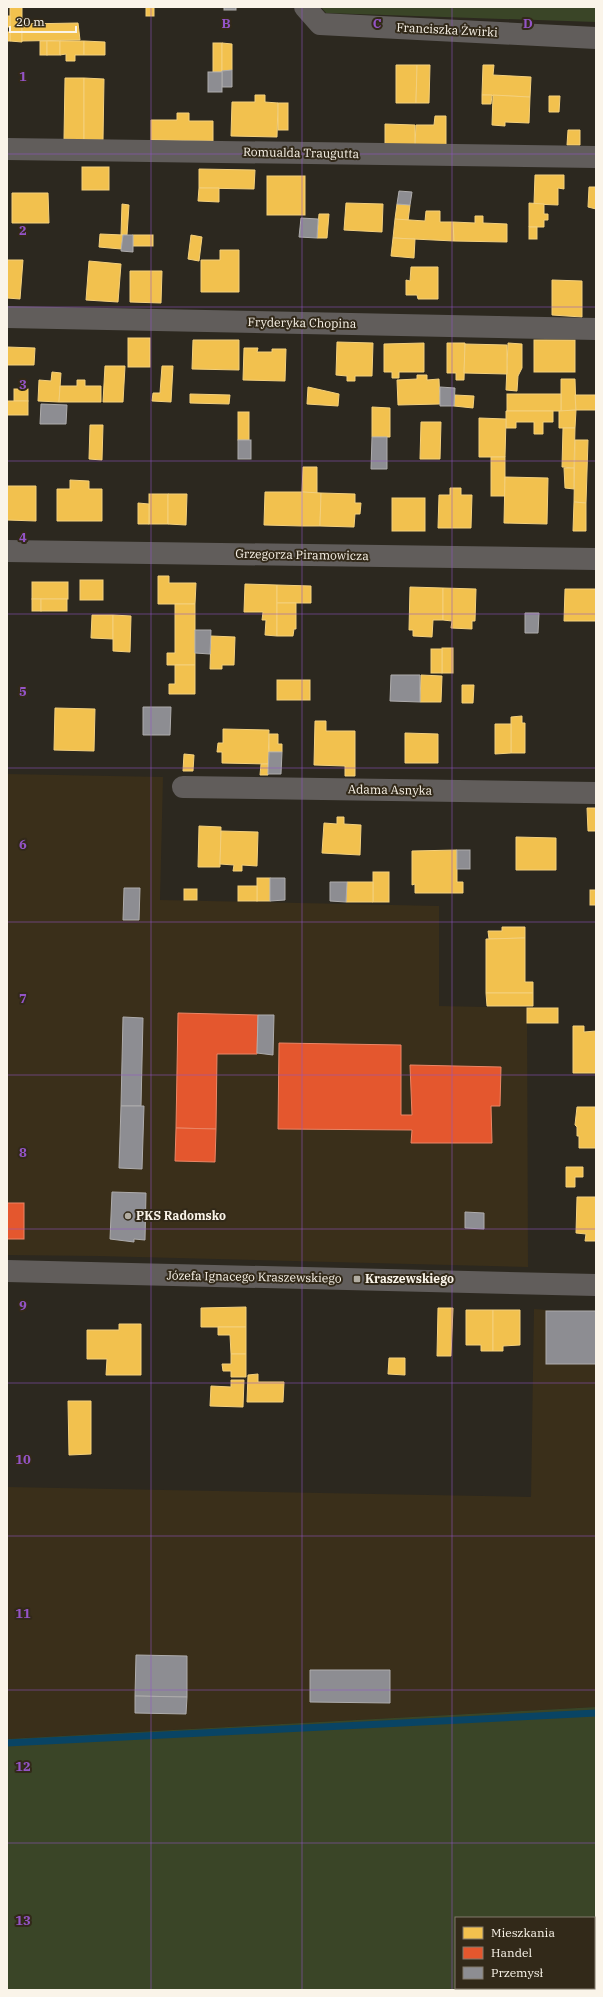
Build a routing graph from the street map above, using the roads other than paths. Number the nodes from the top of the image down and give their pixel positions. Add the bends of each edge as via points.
1 (305, 7) edge
2 (596, 38) edge
3 (7, 149) edge
4 (596, 158) edge
5 (7, 318) edge
6 (596, 329) edge
7 (7, 551) edge
8 (596, 559) edge
9 (183, 786) dead end
10 (596, 793) edge
11 (7, 1270) edge
12 (596, 1285) edge

1 - 2 street, Franciszka Żwirki via 320,24
3 - 4 street, Romualda Traugutta
5 - 6 street, Fryderyka Chopina
7 - 8 street, Grzegorza Piramowicza
9 - 10 street, Adama Asnyka
11 - 12 street, Józefa Ignacego Kraszewskiego

